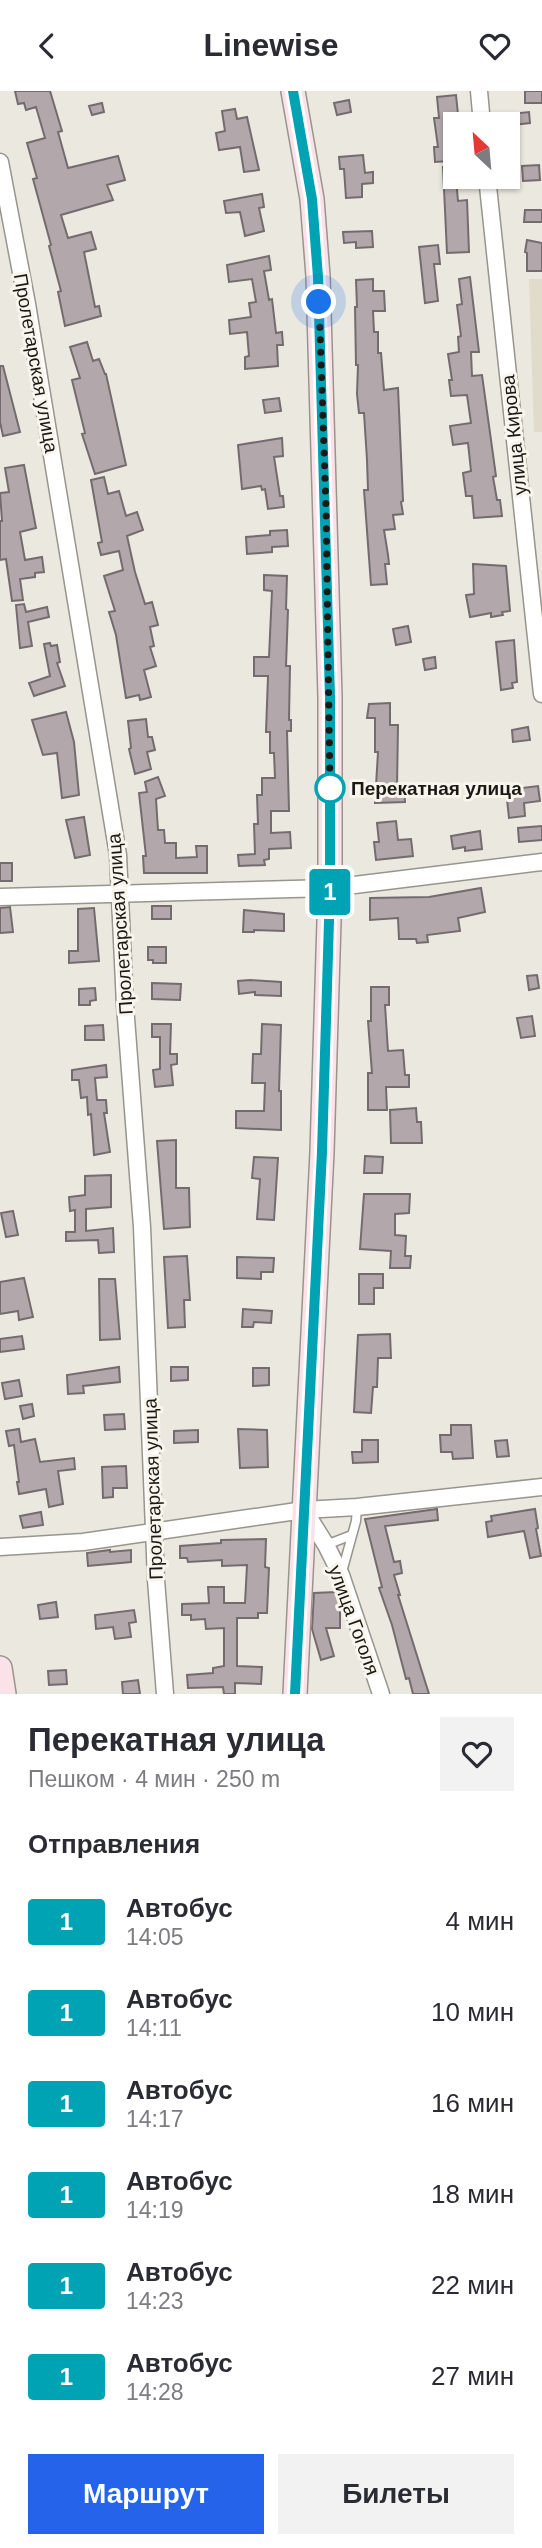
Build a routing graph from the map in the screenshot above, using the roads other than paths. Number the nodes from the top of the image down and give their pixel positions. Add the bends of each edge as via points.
1 (293, 91) edge
2 (479, 91) edge
3 (481, 112) edge
4 (0, 162) edge
5 (488, 189) edge
6 (542, 694) edge
7 (542, 862) edge
8 (330, 888) junction
9 (119, 893) junction
10 (0, 897) edge
11 (542, 1487) edge
12 (357, 1507) junction
13 (304, 1510) junction
14 (155, 1532) junction
15 (352, 1535) junction
16 (326, 1545) junction
17 (0, 1548) edge
18 (341, 1575) junction
19 (0, 1668) edge
20 (4, 1694) edge
21 (165, 1694) edge
22 (295, 1694) edge
23 (382, 1694) edge

1 - 8 street via 312,199 318,277 330,657
2 - 3 street
4 - 9 street, Пролетарская улица via 118,855
5 - 6 street, улица Кирова
7 - 8 street
8 - 9 street
8 - 13 street
9 - 10 street
9 - 14 street, Пролетарская улица via 142,1227
11 - 12 street
12 - 13 street
12 - 15 lane
13 - 14 street
13 - 16 street, улица Гоголя
13 - 22 street
14 - 17 street
14 - 21 street, Пролетарская улица
15 - 16 lane
15 - 18 lane
16 - 18 street, улица Гоголя
18 - 23 street, улица Гоголя
19 - 20 street

